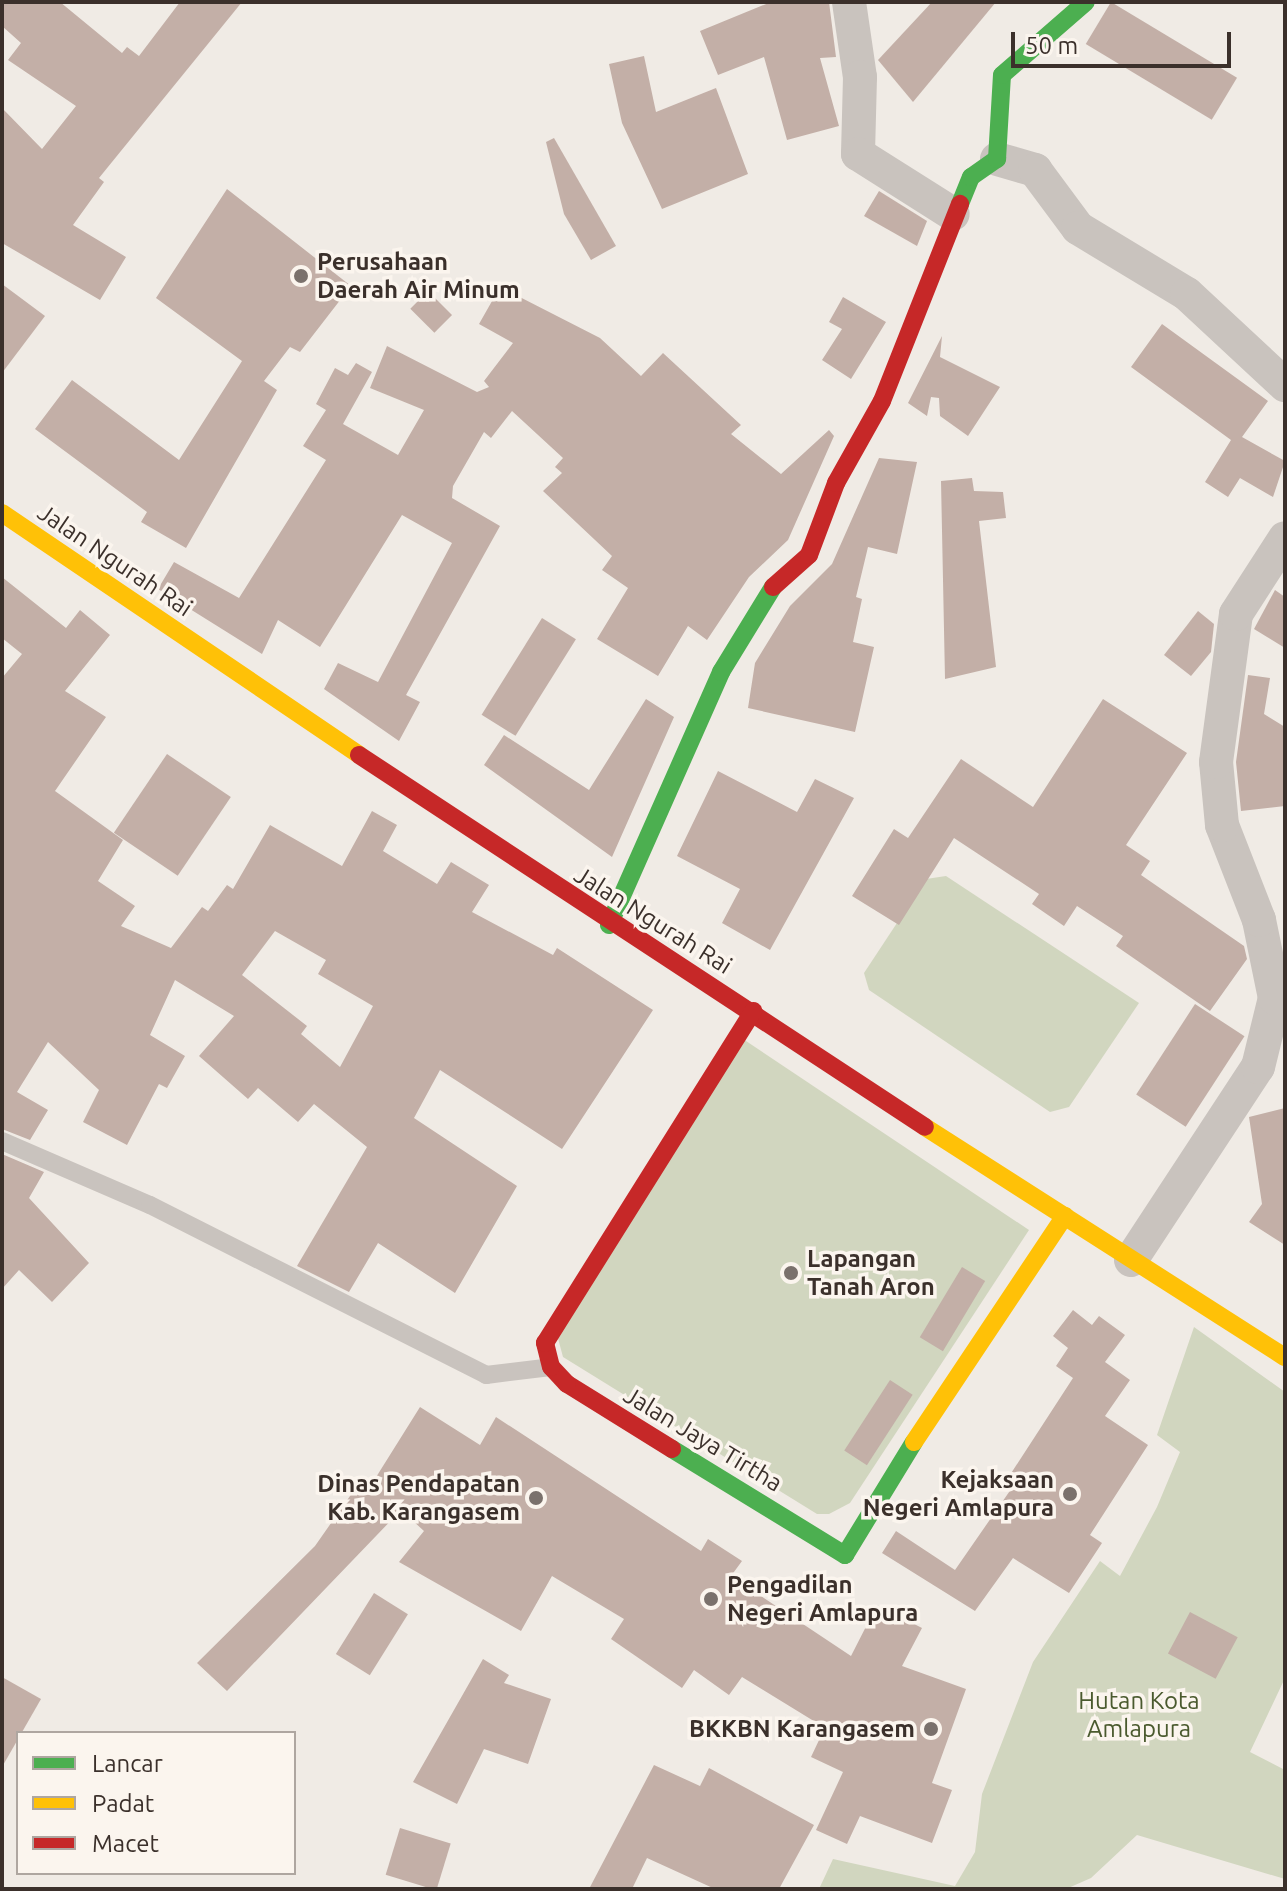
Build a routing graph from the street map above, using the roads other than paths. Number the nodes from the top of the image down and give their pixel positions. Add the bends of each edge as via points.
1 (849, 2) edge
2 (1086, 2) edge
3 (997, 159) junction
4 (953, 214) junction
5 (1285, 385) edge
6 (2, 513) edge
7 (1285, 538) edge
8 (609, 925) junction
9 (753, 1011) junction
10 (2, 1141) edge
11 (1065, 1216) junction
12 (1131, 1260) junction
13 (1285, 1357) edge
14 (551, 1367) junction

1 - 4 street via 860,77 858,154
2 - 3 street via 1002,75
3 - 4 street via 971,177
3 - 5 street via 1035,170 1078,228 1187,294
4 - 8 street via 882,401 836,483 809,555 770,590 721,672
6 - 8 street, Jalan Ngurah Rai
7 - 12 street via 1236,614 1216,762 1222,825 1259,920 1275,998 1258,1067
8 - 9 street, Jalan Ngurah Rai
9 - 11 street, Jalan Ngurah Rai
9 - 14 street via 569,1300 545,1343
10 - 14 lane via 150,1205 486,1375
11 - 12 street, Jalan Ngurah Rai
11 - 14 street, Jalan Jaya Tirtha via 982,1332 845,1555
12 - 13 street, Jalan Ngurah Rai

